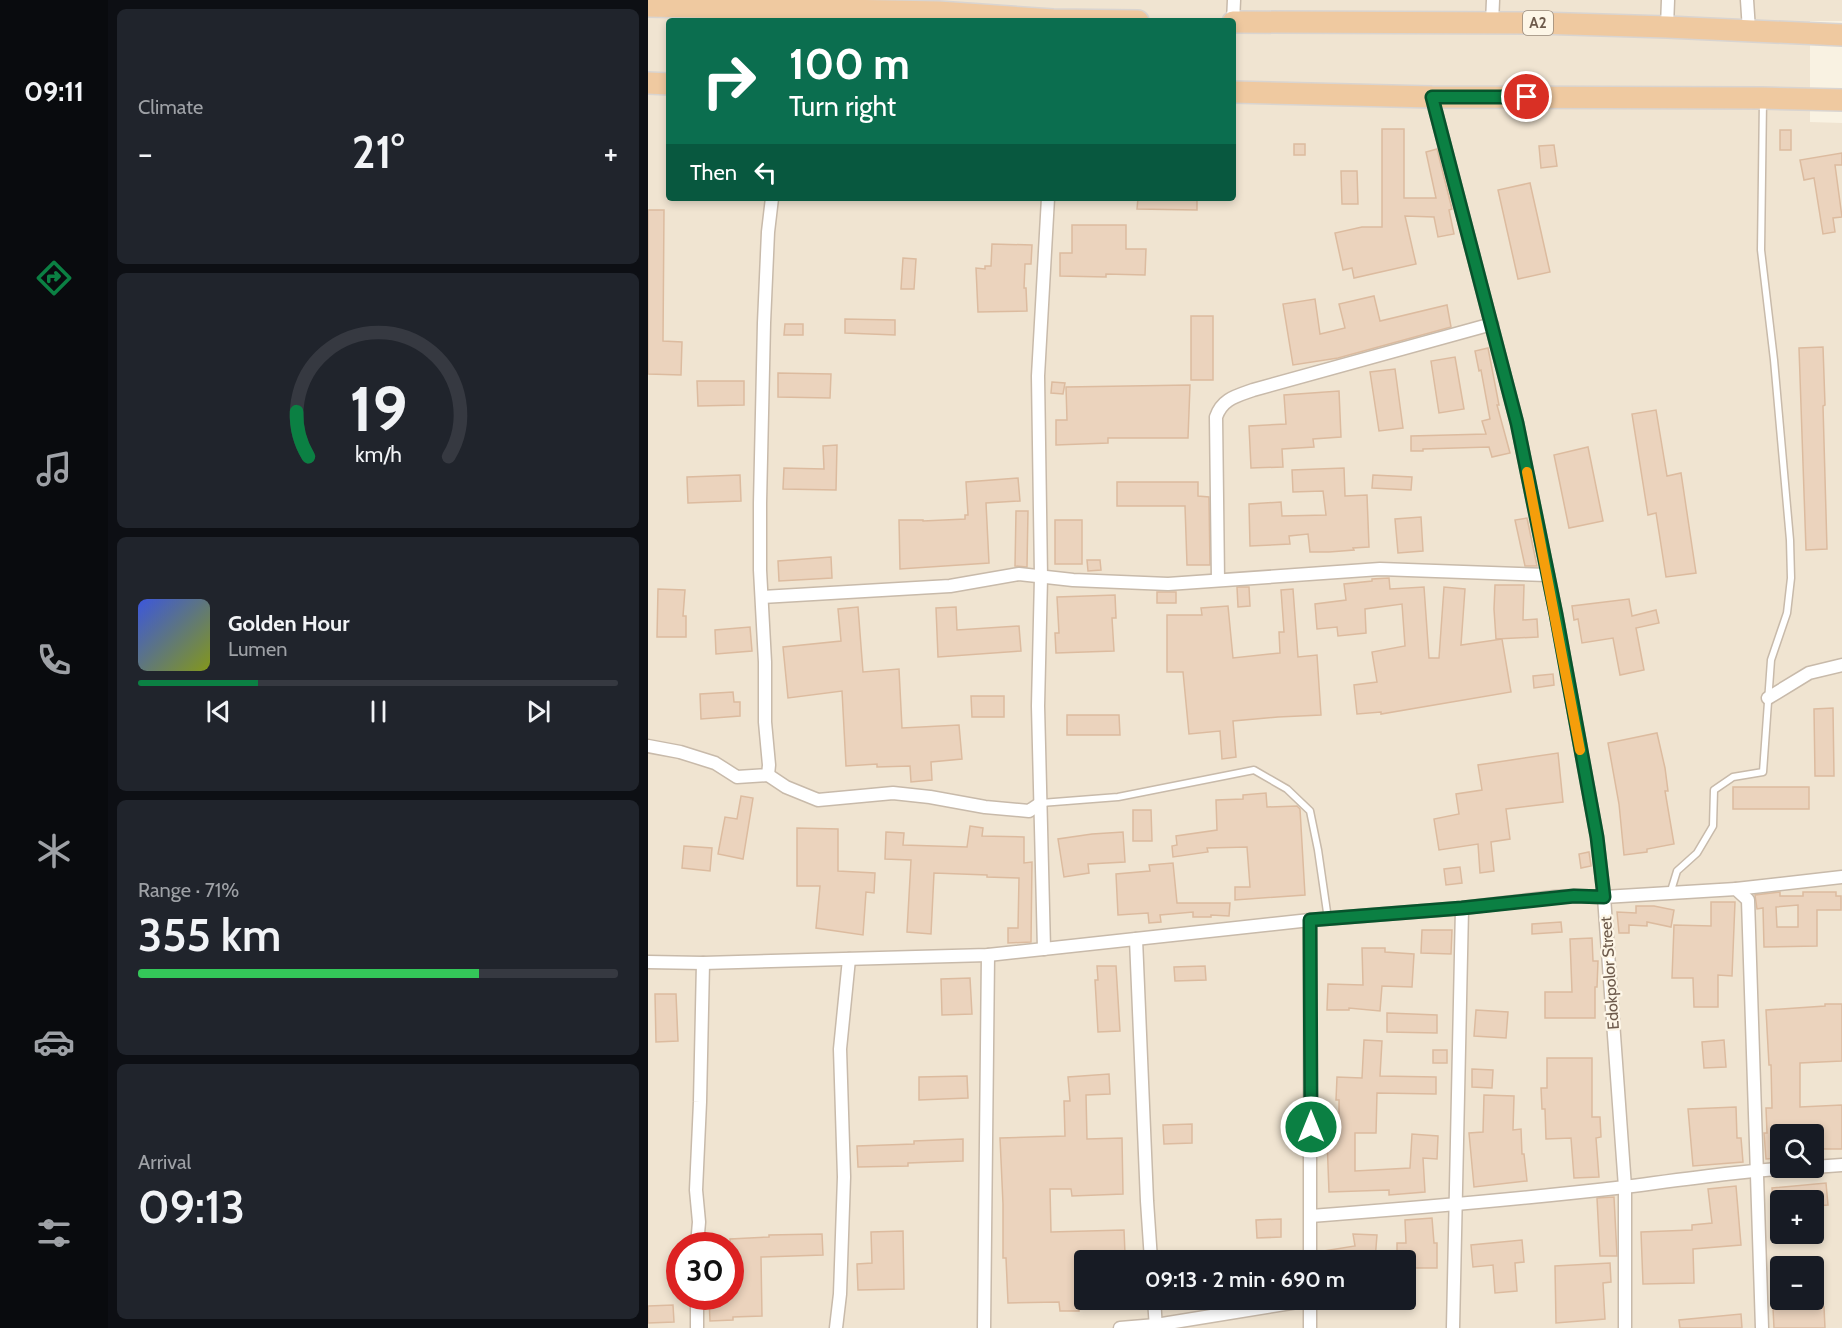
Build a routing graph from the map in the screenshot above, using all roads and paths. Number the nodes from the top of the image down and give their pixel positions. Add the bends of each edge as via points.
1 (1234, 0) edge
2 (1493, 0) edge
3 (1668, 0) edge
4 (1747, 0) edge
5 (791, 4) edge
6 (648, 6) edge
7 (938, 6) edge
8 (1037, 18) edge
9 (1233, 18) edge
10 (1236, 22) edge
11 (1492, 23) junction
12 (1667, 27) junction
13 (1749, 30) junction
14 (1842, 35) edge
15 (648, 83) edge
16 (666, 84) edge
17 (1236, 92) edge
18 (1432, 97) junction
19 (1762, 98) junction
20 (1842, 100) edge
21 (772, 201) edge
22 (1048, 201) edge
23 (1492, 324) junction
24 (1548, 575) junction
25 (1041, 577) junction
26 (1218, 580) junction
27 (762, 597) junction
28 (1842, 665) edge
29 (1768, 698) junction
30 (648, 746) edge
31 (768, 775) junction
32 (1041, 803) junction
33 (1842, 877) edge
34 (1736, 889) junction
35 (1670, 894) junction
36 (1604, 897) junction
37 (1462, 908) junction
38 (1328, 919) junction
39 (1310, 920) junction
40 (1136, 939) junction
41 (1044, 949) junction
42 (988, 955) junction
43 (849, 959) junction
44 (648, 962) edge
45 (703, 963) junction
46 (1842, 1165) edge
47 (1824, 1166) edge
48 (1770, 1169) edge
49 (1757, 1170) junction
50 (1625, 1187) junction
51 (1456, 1205) junction
52 (1311, 1216) junction
53 (698, 1232) edge
54 (1150, 1250) edge
55 (1310, 1250) edge
56 (697, 1310) edge
57 (1155, 1310) edge
58 (1250, 1310) edge
59 (1310, 1310) edge
60 (1156, 1327) edge
61 (697, 1328) edge
62 (836, 1328) edge
63 (984, 1328) edge
64 (1120, 1328) edge
65 (1310, 1328) edge
66 (1452, 1328) edge
67 (1625, 1328) edge
68 (1762, 1328) edge

1 - 9 street
2 - 11 street
3 - 12 street
4 - 13 street
5 - 6 highway
5 - 7 highway
7 - 8 highway
10 - 11 highway, A2
11 - 12 highway, A2
12 - 13 highway, A2
13 - 14 highway, A2
15 - 16 highway
17 - 18 highway
18 - 19 highway
18 - 23 street, Edokpolor Street
19 - 20 highway
19 - 29 lane via 1761,250 1791,578 1786,613 1771,660
21 - 27 street via 761,424
22 - 25 street via 1038,376
23 - 24 street, Edokpolor Street
23 - 26 street via 1228,399 1219,408 1215,424
24 - 26 street via 1380,570
24 - 36 street, Edokpolor Street via 1597,837
25 - 26 street via 1168,584
25 - 27 street via 1019,574 950,586
25 - 32 street
27 - 31 street
28 - 29 street via 1809,673
29 - 35 lane via 1763,772 1733,777 1714,790 1713,826 1697,853 1677,871
30 - 31 street via 715,764 737,777
31 - 32 street via 818,800 893,793 1029,811
32 - 38 lane via 1118,797 1254,770 1287,789 1310,811
32 - 41 street
33 - 34 street
34 - 35 street
34 - 49 street via 1748,900
35 - 36 street
36 - 37 street via 1574,896
36 - 50 street, Edokpolor Street
37 - 38 street
37 - 51 street
38 - 39 street
39 - 40 street
39 - 52 street
40 - 41 street
40 - 54 street
41 - 42 street
42 - 43 street
42 - 63 street
43 - 45 street
43 - 62 street via 840,1049 844,1177
44 - 45 street
45 - 53 street
46 - 47 street
48 - 49 street
49 - 50 street
49 - 68 street
50 - 51 street
50 - 67 street, Edokpolor Street
51 - 52 street
51 - 66 street
52 - 55 street
56 - 61 street
57 - 60 street
58 - 60 street
59 - 65 street
60 - 64 street

